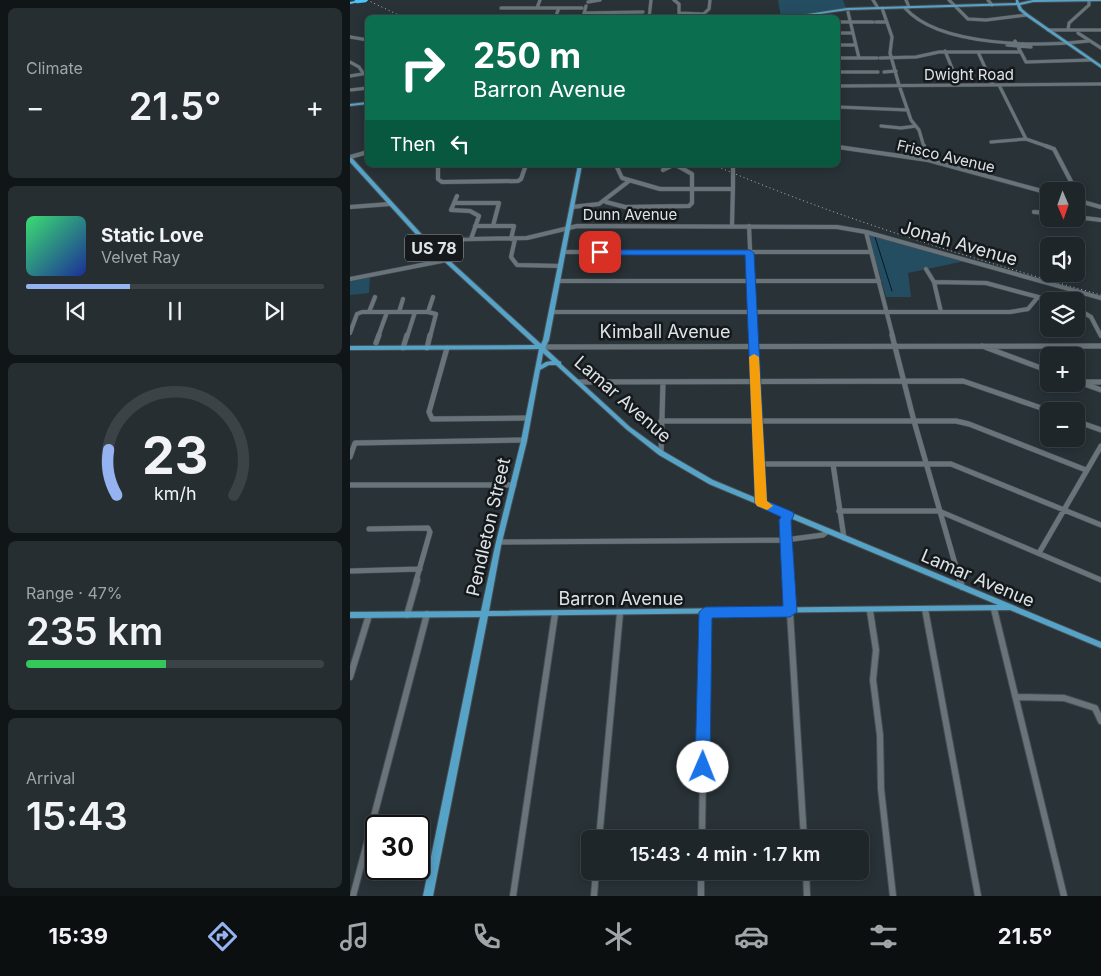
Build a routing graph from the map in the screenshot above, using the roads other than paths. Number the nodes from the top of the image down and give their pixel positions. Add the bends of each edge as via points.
1 (540, 0) edge
2 (600, 0) edge
3 (650, 0) edge
4 (674, 0) edge
5 (710, 0) edge
6 (873, 0) edge
7 (906, 0) edge
8 (949, 0) edge
9 (988, 0) edge
10 (1043, 0) edge
11 (1076, 0) edge
12 (1089, 0) edge
13 (1101, 0) edge
14 (362, 1) edge
15 (1018, 1) edge
16 (1034, 1) edge
17 (350, 3) edge
18 (588, 3) edge
19 (992, 5) junction
20 (953, 6) junction
21 (501, 8) dead end
22 (537, 8) junction
23 (558, 8) junction
24 (582, 8) dead end
25 (880, 8) junction
26 (907, 8) junction
27 (848, 11) junction
28 (643, 12) dead end
29 (584, 13) joint
30 (703, 14) joint
31 (556, 15) edge
32 (649, 15) edge
33 (805, 15) edge
34 (1028, 16) junction
35 (840, 22) edge
36 (850, 22) junction
37 (887, 22) junction
38 (1048, 30) junction
39 (1068, 30) junction
40 (1101, 31) edge
41 (853, 33) junction
42 (840, 34) edge
43 (350, 37) edge
44 (365, 40) edge
45 (1088, 42) junction
46 (1016, 44) junction
47 (1067, 44) junction
48 (840, 46) edge
49 (856, 46) junction
50 (1007, 46) dead end
51 (1031, 47) dead end
52 (1101, 48) edge
53 (945, 52) junction
54 (978, 52) junction
55 (1019, 52) junction
56 (1051, 57) dead end
57 (840, 58) edge
58 (859, 58) junction
59 (892, 58) junction
60 (1090, 60) junction
61 (350, 62) edge
62 (1054, 62) junction
63 (1101, 67) edge
64 (896, 71) junction
65 (932, 71) dead end
66 (952, 71) junction
67 (840, 72) edge
68 (878, 72) dead end
69 (884, 72) dead end
70 (363, 73) joint
71 (350, 76) edge
72 (1101, 84) edge
73 (899, 85) junction
74 (959, 85) junction
75 (993, 85) junction
76 (999, 85) junction
77 (840, 86) edge
78 (859, 86) junction
79 (365, 88) edge
80 (350, 90) edge
81 (861, 93) dead end
82 (365, 104) edge
83 (350, 106) edge
84 (840, 107) edge
85 (908, 110) junction
86 (881, 126) dead end
87 (916, 126) junction
88 (1026, 138) junction
89 (991, 142) dead end
90 (840, 147) edge
91 (365, 153) edge
92 (350, 158) edge
93 (928, 160) junction
94 (438, 167) edge
95 (525, 167) edge
96 (580, 167) edge
97 (617, 167) edge
98 (670, 167) edge
99 (679, 167) edge
100 (732, 167) edge
101 (663, 170) dead end
102 (629, 182) junction
103 (1071, 182) edge
104 (733, 187) junction
105 (692, 189) junction
106 (1040, 191) edge
107 (456, 196) dead end
108 (606, 202) junction
109 (454, 203) junction
110 (1085, 203) edge
111 (390, 204) junction
112 (350, 207) edge
113 (572, 207) junction
114 (1101, 207) edge
115 (1034, 212) dead end
116 (1040, 213) edge
117 (1085, 218) edge
118 (1101, 220) edge
119 (732, 225) junction
120 (475, 226) junction
121 (493, 226) junction
122 (568, 226) junction
123 (749, 226) junction
124 (837, 227) joint
125 (866, 232) junction
126 (471, 239) junction
127 (513, 239) junction
128 (424, 240) junction
129 (563, 252) junction
130 (871, 252) junction
131 (750, 253) junction
132 (447, 260) junction
133 (561, 266) junction
134 (926, 269) dead end
135 (350, 279) edge
136 (751, 281) junction
137 (879, 281) junction
138 (558, 282) junction
139 (934, 282) junction
140 (375, 297) dead end
141 (433, 297) dead end
142 (1038, 297) joint
143 (1101, 298) edge
144 (403, 299) dead end
145 (369, 312) junction
146 (387, 312) junction
147 (399, 312) junction
148 (415, 312) junction
149 (428, 312) junction
150 (552, 312) junction
151 (752, 312) junction
152 (887, 312) junction
153 (941, 312) junction
154 (1085, 313) edge
155 (350, 333) edge
156 (1101, 336) edge
157 (376, 343) dead end
158 (754, 345) junction
159 (894, 345) junction
160 (979, 345) junction
161 (1101, 346) edge
162 (515, 347) junction
163 (542, 347) junction
164 (350, 348) edge
165 (403, 348) junction
166 (427, 348) junction
167 (446, 348) junction
168 (558, 363) junction
169 (538, 365) junction
170 (1040, 368) edge
171 (755, 381) junction
172 (904, 381) junction
173 (1085, 381) edge
174 (578, 382) junction
175 (663, 382) junction
176 (1101, 382) edge
177 (1085, 384) edge
178 (1101, 390) edge
179 (1040, 408) edge
180 (528, 418) junction
181 (661, 420) junction
182 (757, 421) junction
183 (914, 421) junction
184 (1085, 424) edge
185 (1101, 430) edge
186 (524, 440) junction
187 (1101, 446) edge
188 (661, 453) junction
189 (350, 457) edge
190 (761, 464) junction
191 (833, 464) junction
192 (926, 464) junction
193 (1086, 470) junction
194 (350, 485) edge
195 (514, 485) junction
196 (761, 503) junction
197 (1064, 510) junction
198 (839, 511) junction
199 (939, 511) junction
200 (788, 515) junction
201 (1101, 525) edge
202 (369, 529) dead end
203 (828, 531) junction
204 (844, 538) junction
205 (785, 540) junction
206 (499, 542) junction
207 (1039, 553) junction
208 (420, 569) junction
209 (351, 571) edge
210 (1101, 580) edge
211 (962, 587) junction
212 (1012, 608) junction
213 (925, 609) junction
214 (994, 609) junction
215 (870, 611) junction
216 (705, 612) junction
217 (790, 612) junction
218 (620, 613) junction
219 (428, 614) junction
220 (486, 614) junction
221 (555, 614) junction
222 (350, 615) edge
223 (370, 615) junction
224 (407, 615) junction
225 (1101, 645) edge
226 (350, 677) edge
227 (1016, 697) junction
228 (1101, 721) edge
229 (600, 830) edge
230 (702, 830) edge
231 (803, 830) edge
232 (595, 880) edge
233 (701, 880) edge
234 (806, 880) edge
235 (353, 896) edge
236 (428, 896) edge
237 (513, 896) edge
238 (594, 896) edge
239 (701, 896) edge
240 (807, 896) edge
241 (893, 896) edge
242 (978, 896) edge
243 (1064, 896) edge

1 - 22 street
2 - 18 street
3 - 32 street
4 - 30 street via 679,4 680,13
5 - 30 street via 709,9
6 - 25 street
7 - 26 street
8 - 20 street
9 - 19 street
10 - 11 main road
10 - 16 main road
11 - 12 main road
12 - 13 main road
12 - 39 street via 1089,5 1069,24
14 - 17 highway
15 - 16 main road
15 - 19 main road
15 - 34 main road
18 - 29 street
19 - 20 main road
20 - 26 main road
20 - 34 street via 974,20
21 - 22 street
22 - 23 street
23 - 24 street
23 - 31 street
25 - 26 main road
25 - 27 main road
25 - 37 street
26 - 46 street via 917,20 943,32
27 - 33 main road
27 - 36 street
28 - 29 street
34 - 38 main road
35 - 36 street
36 - 37 street
36 - 41 street
37 - 59 street via 892,39
38 - 39 street
38 - 47 main road
39 - 40 street
40 - 45 street via 1078,33
41 - 42 street
41 - 49 street
43 - 44 street
45 - 47 street
45 - 52 street
46 - 47 street
46 - 50 street
46 - 51 street
46 - 55 street
47 - 60 main road
48 - 49 street
49 - 58 street
53 - 54 street
53 - 59 street
53 - 66 street
54 - 55 street
54 - 75 street
55 - 62 street via 1026,62
56 - 62 street
57 - 58 street
58 - 59 street
59 - 64 street
60 - 62 street
60 - 63 main road
61 - 70 street
64 - 69 street
64 - 73 street
65 - 66 street
66 - 74 street
67 - 68 street
70 - 71 street
72 - 76 street, Dwight Road
73 - 74 street, Dwight Road
73 - 78 street, Dwight Road
73 - 85 street
74 - 75 street, Dwight Road
75 - 76 street, Dwight Road
76 - 88 street
77 - 78 street, Dwight Road
78 - 81 street
79 - 80 street
82 - 83 main road
84 - 85 street
85 - 87 street
86 - 87 street
87 - 93 street
88 - 89 street
88 - 103 street via 1054,150
90 - 93 street, Frisco Avenue
91 - 92 street
92 - 111 main road, Lamar Avenue / US 78
93 - 106 street, Frisco Avenue
94 - 95 street via 438,179 442,182 518,181
96 - 113 main road, Pendleton Street
97 - 102 street
98 - 101 street
99 - 105 street via 692,174
100 - 104 street, bridge
102 - 105 street via 660,189
102 - 108 street
104 - 105 street
104 - 119 street
105 - 108 street via 689,206 626,207
107 - 109 street
108 - 113 street
109 - 120 street via 451,210 477,214
109 - 121 street via 499,203
110 - 114 street
111 - 112 street
111 - 128 main road, Lamar Avenue / US 78
113 - 122 main road, Pendleton Street
115 - 116 street
117 - 118 street
119 - 122 street, Dunn Avenue
119 - 123 street, Dunn Avenue
120 - 121 street
120 - 126 street
121 - 127 street via 514,227
122 - 127 street, Dunn Avenue via 539,236
122 - 129 main road, Pendleton Street
123 - 124 street, Dunn Avenue
123 - 131 street
124 - 125 street, Jonah Avenue
125 - 130 street
125 - 143 street, Jonah Avenue
126 - 127 street, Dunn Avenue
126 - 128 street, Dunn Avenue
127 - 133 street via 511,257 517,265
128 - 132 main road, Lamar Avenue / US 78
129 - 131 street
129 - 133 main road, Pendleton Street
130 - 131 street
130 - 137 street
131 - 136 street
132 - 135 street
132 - 163 main road, Lamar Avenue / US 78
133 - 138 main road, Pendleton Street
134 - 139 street
136 - 137 street
136 - 138 street
136 - 151 street
137 - 152 street
138 - 150 main road, Pendleton Street
139 - 142 street via 986,283
139 - 153 street
140 - 145 street
141 - 149 street
142 - 153 street via 1032,306 1015,312
144 - 147 street
145 - 146 street
145 - 155 street via 357,314
146 - 147 street
146 - 157 street
147 - 148 street
148 - 149 street
148 - 165 street
149 - 166 street via 436,314
150 - 151 street
150 - 163 main road, Pendleton Street
151 - 152 street
151 - 158 street
152 - 153 street
152 - 159 street
154 - 156 street via 1091,317
158 - 159 street, Kimball Avenue
158 - 163 street, Kimball Avenue
158 - 171 street
159 - 160 street, Kimball Avenue
159 - 172 street
160 - 161 street, Kimball Avenue
160 - 170 street
162 - 163 main road, Kimball Avenue
162 - 167 main road, Kimball Avenue
162 - 169 main road via 535,353
163 - 168 main road, Lamar Avenue / US 78
163 - 169 main road, Pendleton Street
164 - 165 main road, Kimball Avenue
165 - 166 main road, Kimball Avenue
166 - 167 main road, Kimball Avenue
167 - 180 street via 429,412 432,419
168 - 169 main road
168 - 174 main road, Lamar Avenue / US 78
169 - 180 main road, Pendleton Street
171 - 172 street
171 - 175 street
171 - 182 street
172 - 179 street via 962,381
172 - 183 street
173 - 176 street
174 - 175 street
174 - 188 main road, Lamar Avenue / US 78
175 - 181 street
177 - 178 street
180 - 186 main road, Pendleton Street
181 - 182 street
181 - 188 street
182 - 183 street
182 - 190 street
183 - 192 street
183 - 193 street via 969,424
184 - 185 street
186 - 189 street via 355,443
186 - 195 main road, Pendleton Street
187 - 193 street
188 - 196 main road, Lamar Avenue / US 78 via 711,482
190 - 191 street
190 - 196 street
191 - 192 street
191 - 198 street
192 - 197 street via 951,464
192 - 199 street
193 - 197 street
194 - 195 street
195 - 206 main road, Pendleton Street
196 - 200 main road, Lamar Avenue / US 78
197 - 201 street
197 - 207 street
198 - 199 street
198 - 204 street
199 - 207 street
199 - 211 street
200 - 203 main road, Lamar Avenue / US 78
200 - 205 street
202 - 208 street via 428,528 430,532
203 - 204 main road, Lamar Avenue / US 78
203 - 205 street via 823,536
204 - 211 main road, Lamar Avenue / US 78
205 - 206 street
205 - 217 street
206 - 220 main road, Pendleton Street
207 - 210 street
208 - 209 street
208 - 224 street
211 - 212 main road, Lamar Avenue / US 78
212 - 214 main road, Barron Avenue
212 - 225 main road, Lamar Avenue / US 78
213 - 214 main road, Barron Avenue
213 - 215 main road, Barron Avenue
213 - 242 street
214 - 227 street
215 - 217 main road, Barron Avenue
215 - 241 street via 876,650 873,680 880,735 881,789
216 - 217 main road, Barron Avenue
216 - 218 main road, Barron Avenue
216 - 230 street
217 - 231 street
218 - 221 main road, Barron Avenue
218 - 229 street
219 - 220 main road, Barron Avenue
219 - 224 main road, Barron Avenue
219 - 235 street
220 - 221 main road, Barron Avenue
220 - 236 main road, Pendleton Street
221 - 237 street
222 - 223 main road, Barron Avenue
223 - 224 main road, Barron Avenue
223 - 226 street
227 - 228 street via 1064,698 1096,708
227 - 243 street
232 - 238 street
233 - 239 street
234 - 240 street

